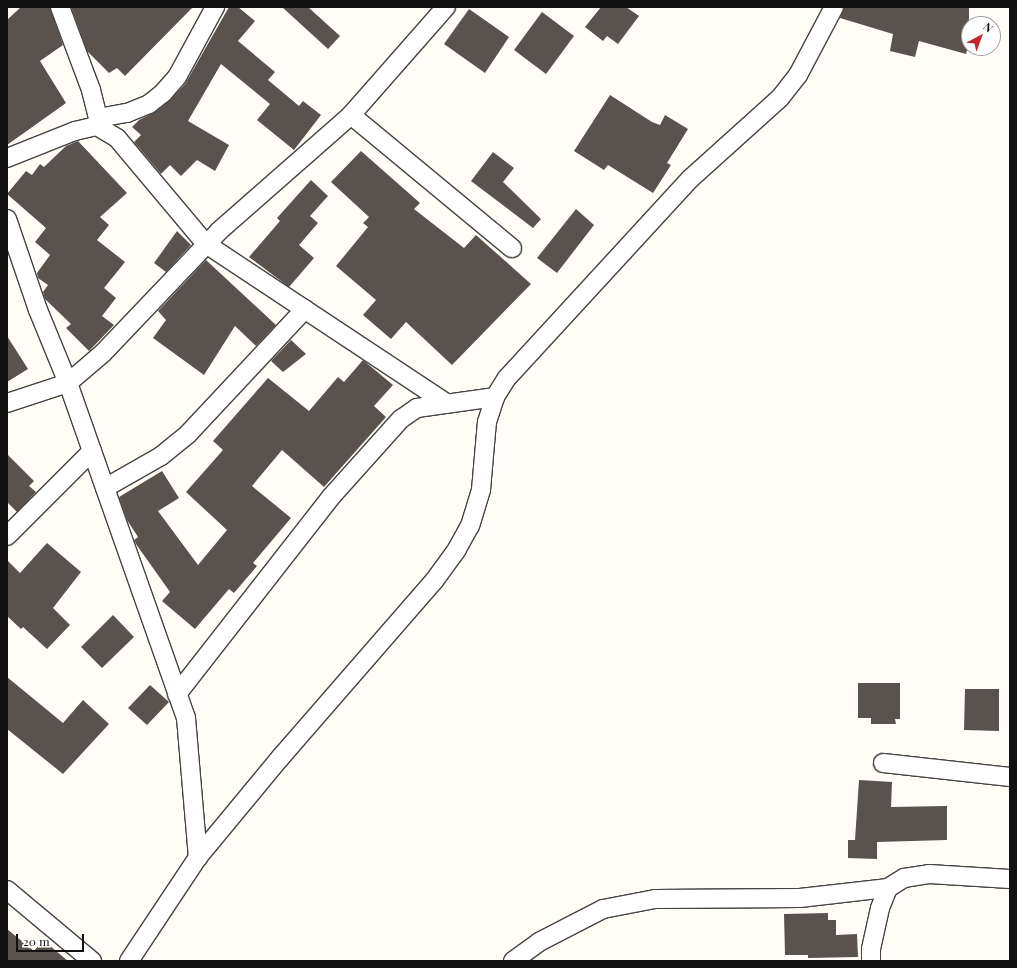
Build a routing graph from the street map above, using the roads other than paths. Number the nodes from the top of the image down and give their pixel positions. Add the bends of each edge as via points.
1 (60, 7) edge
2 (215, 7) edge
3 (446, 7) edge
4 (834, 7) edge
5 (351, 116) junction
6 (98, 122) junction
7 (7, 158) edge
8 (7, 219) edge
9 (206, 244) junction
10 (512, 248) dead end
11 (305, 310) junction
12 (68, 383) junction
13 (495, 397) junction
14 (7, 403) edge
15 (446, 404) junction
16 (92, 451) junction
17 (105, 488) junction
18 (7, 536) edge
19 (177, 694) junction
20 (883, 763) dead end
21 (1010, 777) edge
22 (198, 857) junction
23 (1010, 879) edge
24 (888, 888) junction
25 (7, 890) edge
26 (92, 961) edge
27 (129, 961) edge
28 (513, 961) edge
29 (871, 961) edge

1 - 6 street
2 - 6 street via 177,78 163,93 149,104
3 - 5 street
4 - 13 street via 798,75 780,98 690,179 507,378
5 - 9 street
5 - 10 street
6 - 7 street
6 - 9 street via 117,138
8 - 12 street via 38,310
9 - 11 street
9 - 12 street via 103,353
11 - 15 street
11 - 17 street via 188,434 162,456
12 - 14 street
12 - 16 street
13 - 15 street
13 - 22 street via 487,422 481,490 470,526 458,549 434,581 280,758
15 - 19 street via 417,408 401,419 330,498
16 - 17 street
16 - 18 street
17 - 19 street
19 - 22 street via 186,725
20 - 21 street
22 - 27 street
23 - 24 street via 930,874 904,878
24 - 28 street via 800,898 655,899 603,910 539,942
24 - 29 street via 880,908
25 - 26 street

